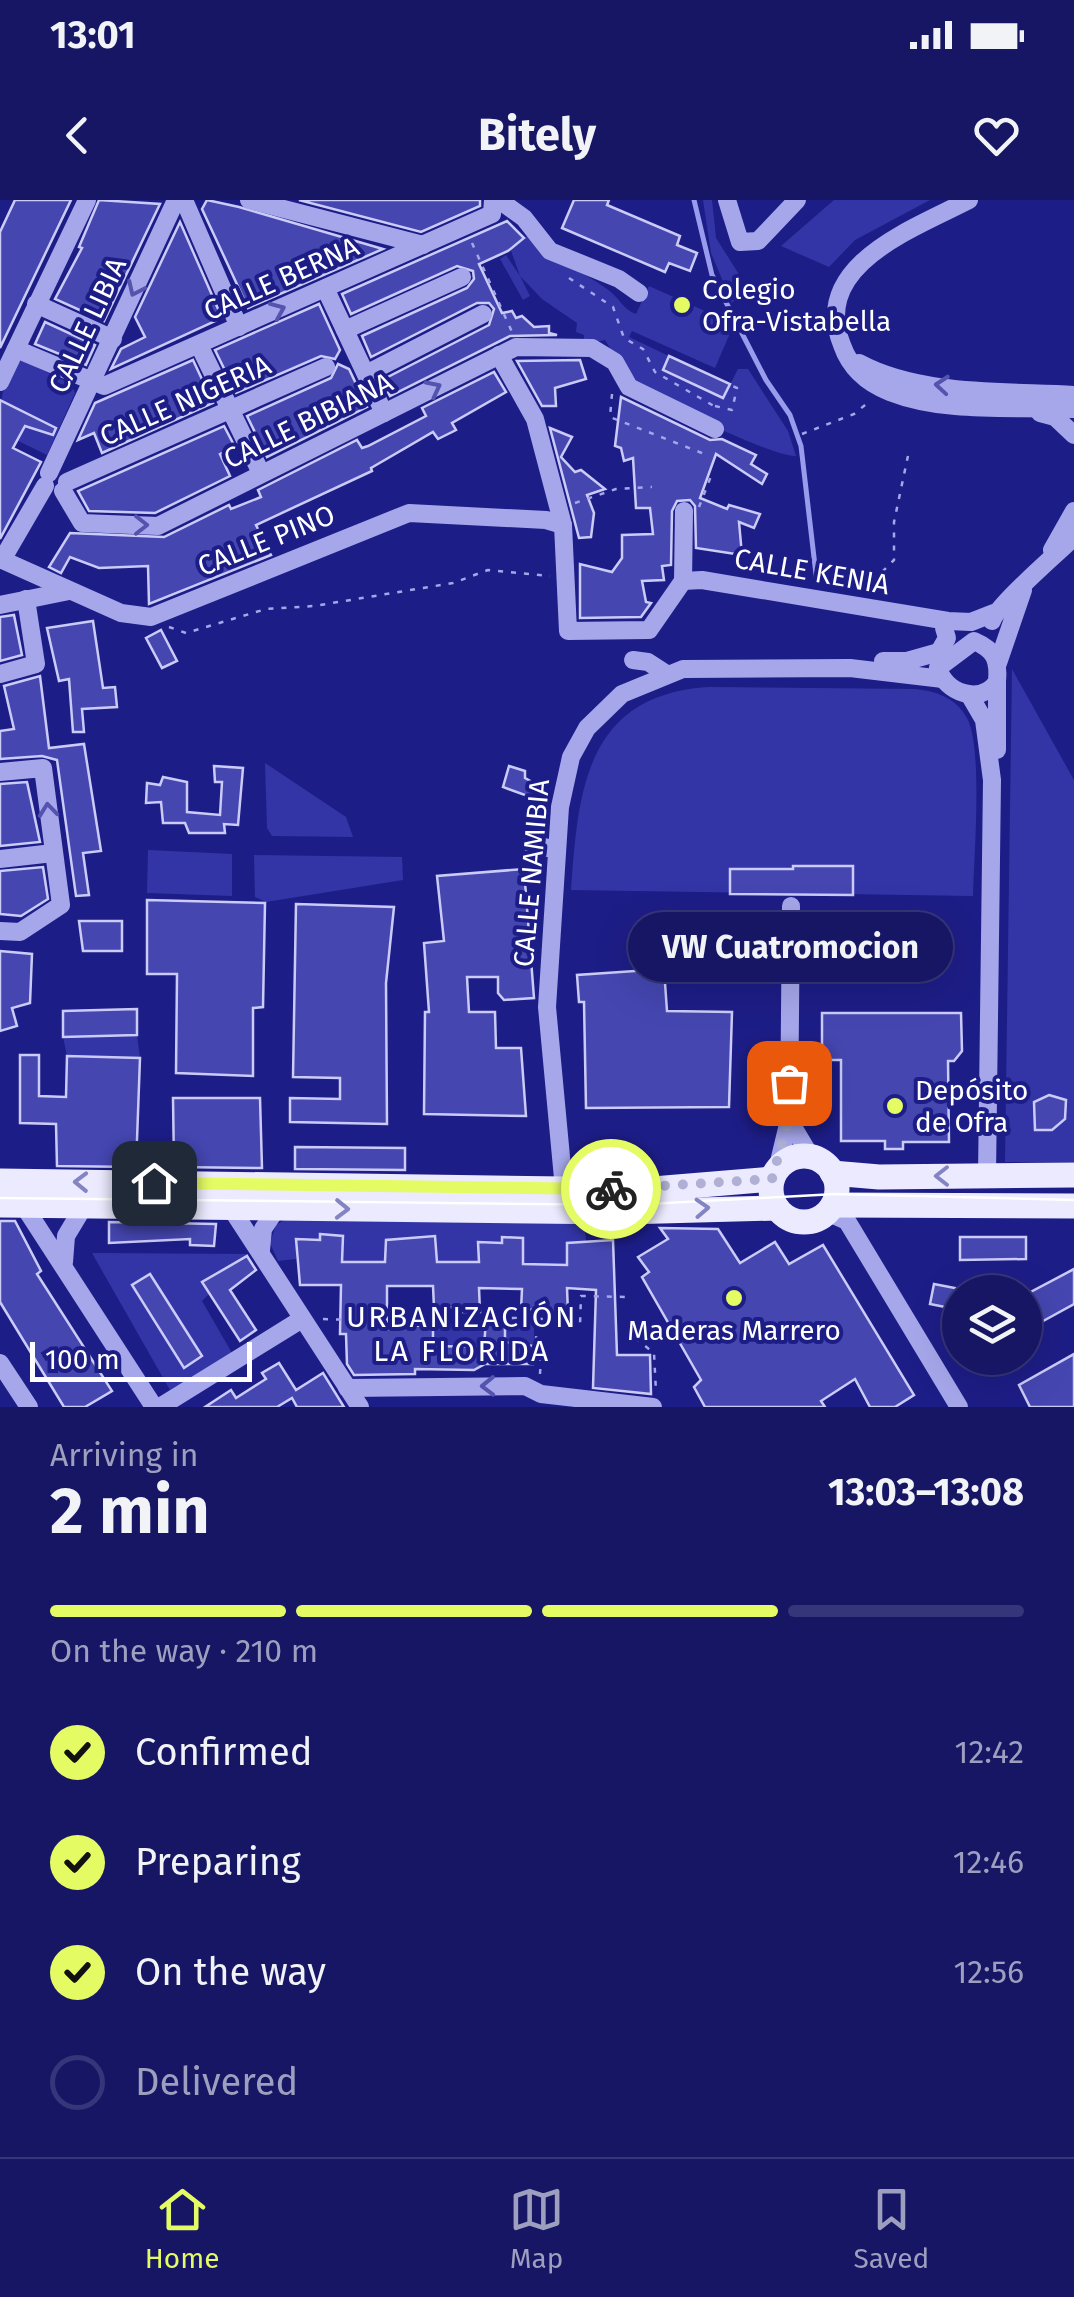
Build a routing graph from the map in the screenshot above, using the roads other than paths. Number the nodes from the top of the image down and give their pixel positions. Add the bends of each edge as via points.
1 (87, 200) edge
2 (176, 200) edge
3 (184, 200) edge
4 (248, 200) edge
5 (727, 200) edge
6 (797, 200) edge
7 (968, 200) edge
8 (495, 205) edge
9 (424, 245) junction
10 (462, 278) dead end
11 (326, 290) junction
12 (639, 293) dead end
13 (36, 304) junction
14 (483, 314) dead end
15 (238, 327) junction
16 (345, 330) junction
17 (113, 340) junction
18 (198, 344) junction
19 (16, 350) junction
20 (498, 355) junction
21 (846, 355) junction
22 (326, 367) dead end
23 (366, 374) junction
24 (0, 382) edge
25 (92, 384) junction
26 (1074, 398) edge
27 (1010, 406) junction
28 (1074, 409) edge
29 (230, 411) junction
30 (384, 413) junction
31 (715, 430) road end
32 (1074, 435) edge
33 (261, 474) junction
34 (56, 483) junction
35 (684, 511) road end
36 (561, 517) junction
37 (1071, 529) edge
38 (1, 560) edge
39 (683, 581) junction
40 (1024, 590) junction
41 (74, 591) junction
42 (26, 600) junction
43 (0, 605) edge
44 (994, 613) junction
45 (941, 623) junction
46 (974, 641) junction
47 (632, 660) dead end
48 (946, 665) junction
49 (850, 668) junction
50 (666, 673) junction
51 (998, 673) junction
52 (0, 674) edge
53 (970, 696) junction
54 (0, 772) edge
55 (992, 780) junction
56 (531, 844) dead end
57 (557, 850) junction
58 (53, 852) junction
59 (0, 858) edge
60 (791, 906) dead end
61 (0, 931) edge
62 (788, 1120) junction
63 (811, 1157) junction
64 (832, 1172) junction
65 (775, 1174) junction
66 (1074, 1175) edge
67 (986, 1176) junction
68 (6, 1187) edge
69 (564, 1190) junction
70 (84, 1206) junction
71 (1074, 1206) edge
72 (231, 1208) junction
73 (277, 1208) junction
74 (777, 1208) junction
75 (830, 1208) junction
76 (260, 1250) junction
77 (64, 1263) junction
78 (302, 1319) junction
79 (0, 1363) edge
80 (404, 1387) junction
81 (347, 1388) junction
82 (30, 1407) edge
83 (157, 1407) edge
84 (360, 1407) edge
85 (402, 1407) edge
86 (653, 1407) edge
87 (959, 1407) edge

1 - 13 street
2 -> 17 street, CALLE LIBIA
3 - 15 street
4 - 9 street
5 - 6 street via 740,242 758,241
7 - 21 street via 854,268 835,314
8 - 9 street, CALLE BERNA
8 - 12 street via 524,218 550,251
9 - 11 street, CALLE BERNA
10 - 16 street
15 -> 11 street, CALLE BERNA
11 - 16 street
13 - 17 street
13 - 19 street
14 - 23 street
15 - 18 street, CALLE BERNA
16 - 23 street
17 - 25 street, CALLE LIBIA
18 - 25 street, CALLE BERNA via 104,386
18 - 29 street
19 - 24 street
19 - 25 street
30 -> 20 street, CALLE BIBIANA
20 - 31 street, CALLE BIBIANA via 518,347 592,348 615,362 629,387
20 - 36 street via 535,419
26 -> 21 street via 896,378
21 - 27 street via 877,386 934,402
22 - 29 street, CALLE NIGERIA
23 - 30 street
25 - 34 street, CALLE LIBIA
27 - 28 street
27 - 32 street via 1055,416
29 - 33 street
29 - 34 street, CALLE NIGERIA
30 - 33 street, CALLE BIBIANA
34 -> 33 street, CALLE BIBIANA via 82,524 158,526
34 - 38 street, CALLE LIBIA
35 - 39 street
36 - 39 street via 568,631 649,630
36 - 41 street, CALLE PINO via 409,513 160,613 121,614
37 - 40 street
38 - 41 street, CALLE PINO
39 - 45 street, CALLE KENIA
40 - 44 street
40 - 51 street
41 - 42 street
42 - 43 street
42 - 52 street via 36,664
44 - 45 street
44 - 46 street
45 - 46 street, CALLE KENIA
45 - 48 street via 955,638
45 - 49 street, CALLE NAMIBIA via 946,644 930,656
46 - 48 street
46 - 51 street via 994,653
47 - 50 street
48 - 49 street, CALLE NAMIBIA via 898,672
48 - 53 street
49 - 50 street, CALLE NAMIBIA via 699,667
50 - 57 street, CALLE NAMIBIA via 622,694 582,736 565,781
51 - 53 street via 986,694
51 - 55 street
53 - 55 street via 984,720
58 -> 54 street via 44,768
55 - 67 street
56 - 57 street
57 - 69 street, CALLE NAMIBIA via 547,1007
58 - 59 street
58 - 61 street via 62,905 20,932
60 - 62 street
62 - 63 street
62 - 65 street
63 - 64 main road
63 - 65 main road via 793,1158
67 -> 64 main road
64 - 75 main road
65 - 69 main road via 653,1189
65 - 74 main road
66 - 67 main road
69 -> 68 main road
68 - 70 main road
68 - 77 street
70 - 72 main road
70 - 77 street via 66,1236
71 - 75 main road
72 - 73 main road
72 - 76 street
73 -> 74 main road
73 - 76 street via 263,1229
74 - 75 main road via 801,1222
75 - 87 street via 847,1221
76 - 78 street
77 - 83 street
78 - 81 street
78 - 83 street
79 - 82 street
80 - 81 street
80 - 85 street
86 -> 80 street via 525,1386
81 - 84 street

